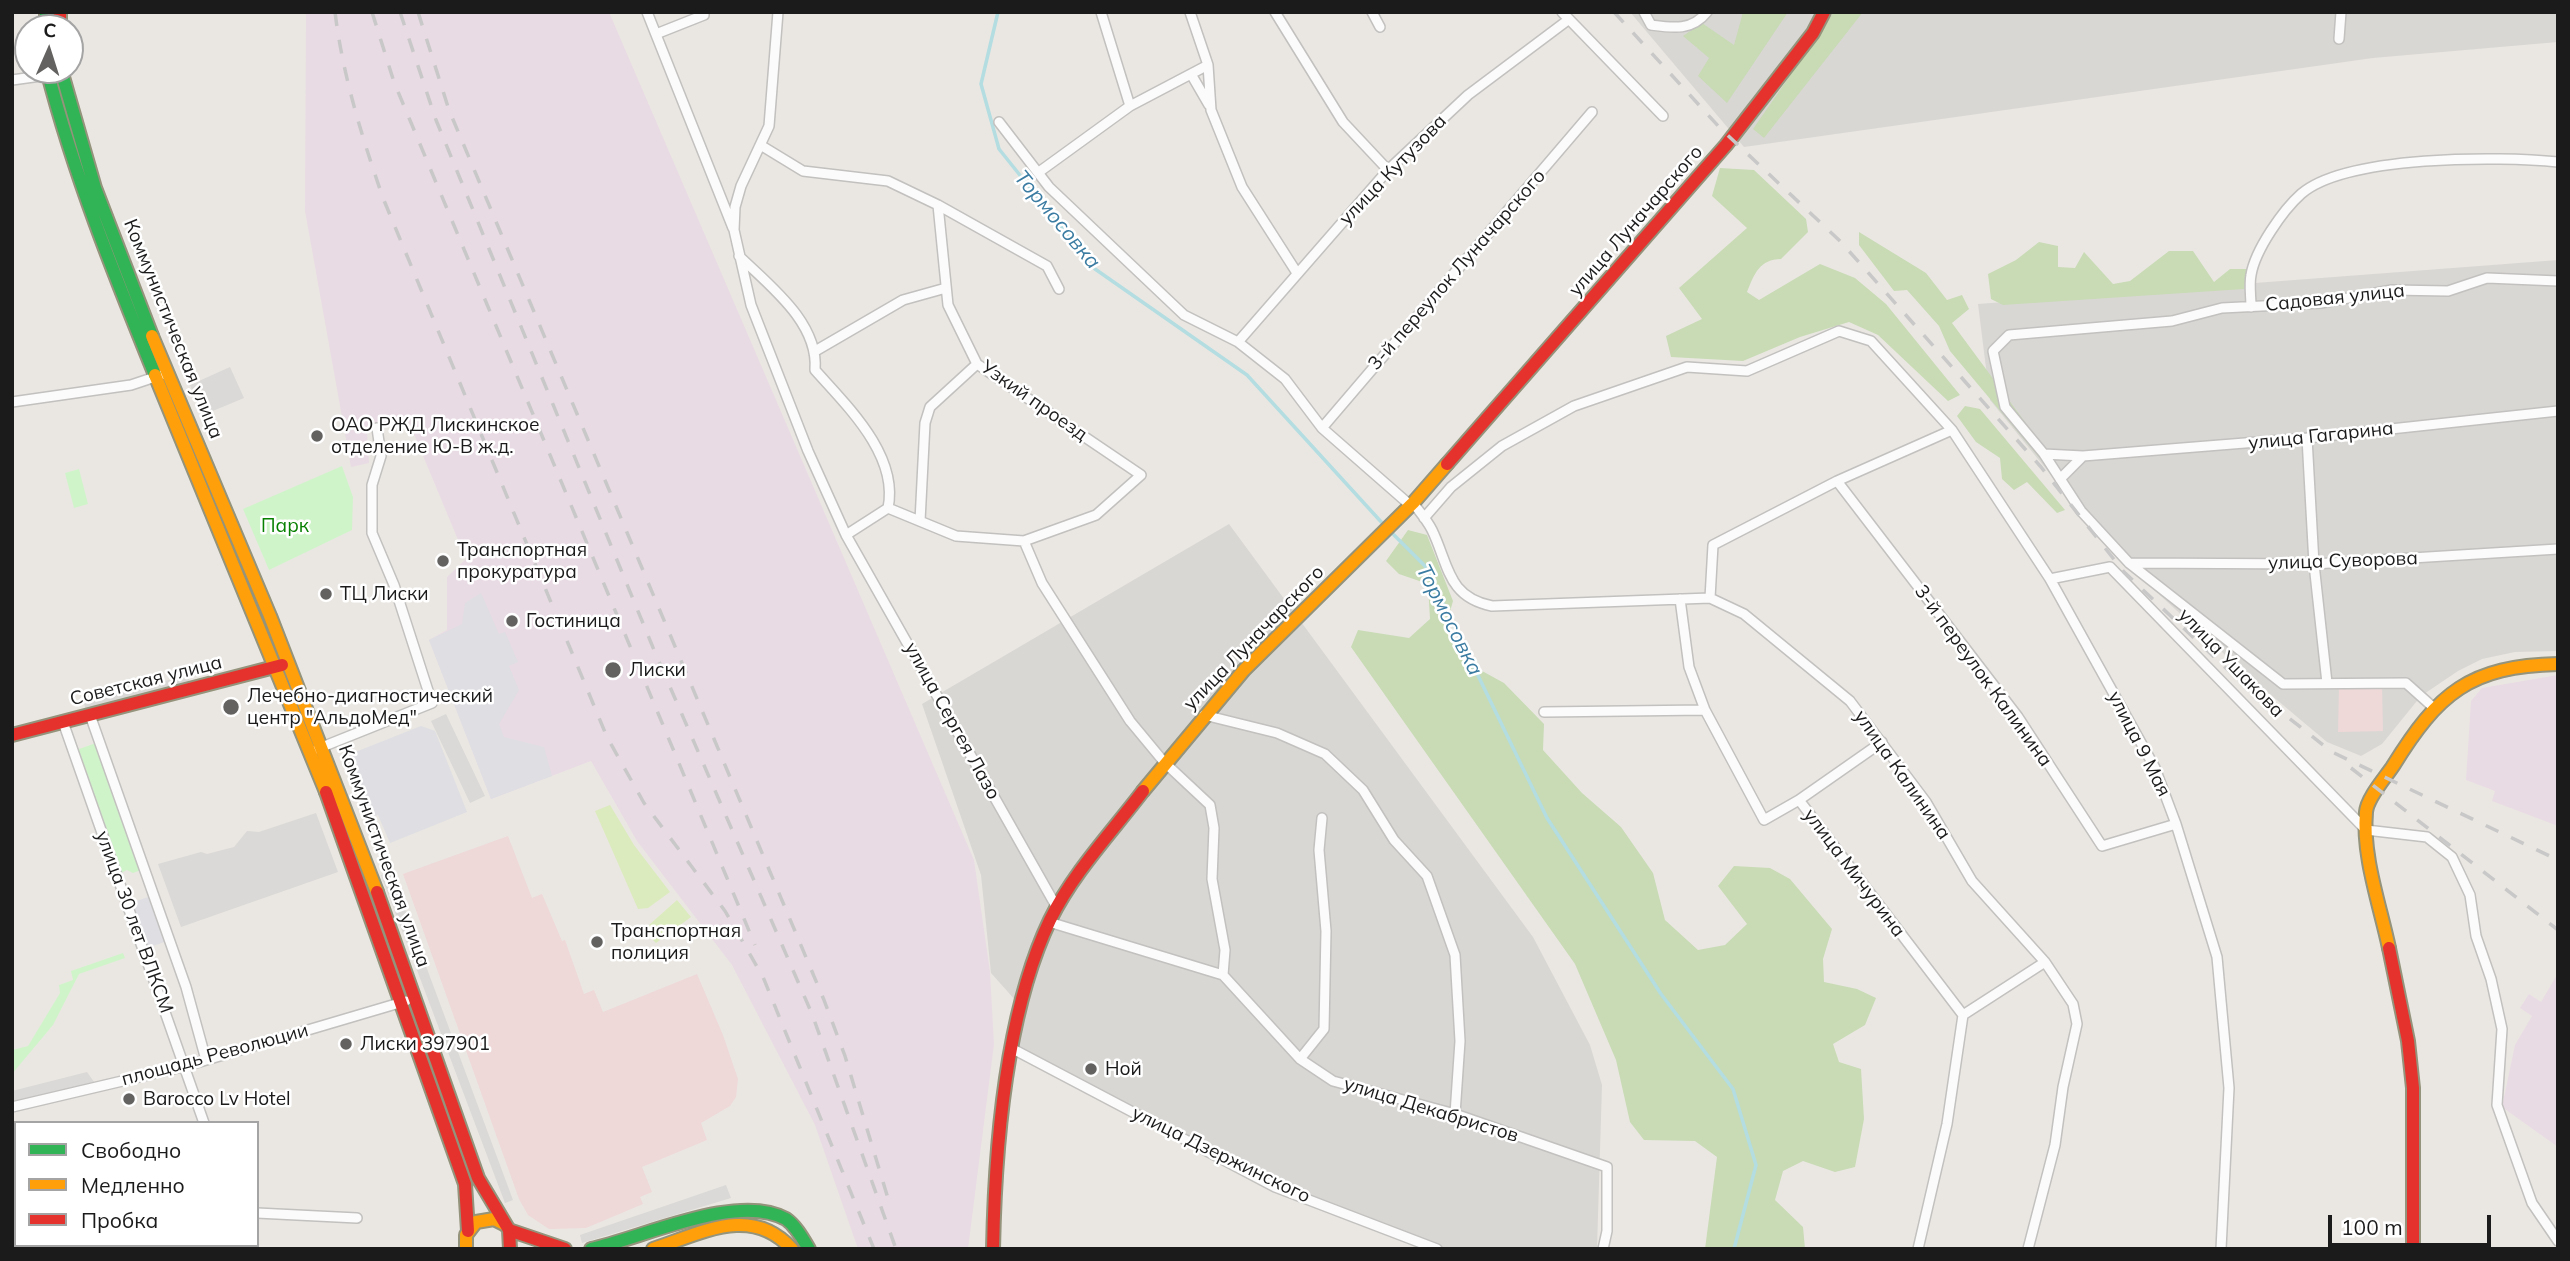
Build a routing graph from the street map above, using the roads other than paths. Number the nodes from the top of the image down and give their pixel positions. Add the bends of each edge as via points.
1 (647, 12) edge
2 (704, 12) edge
3 (778, 12) edge
4 (1101, 12) edge
5 (1190, 12) edge
6 (1275, 12) edge
7 (1372, 12) edge
8 (1644, 12) edge
9 (1707, 12) edge
10 (1824, 12) edge
11 (2341, 12) edge
12 (1565, 16) edge
13 (1380, 27) dead end
14 (656, 34) junction
15 (2339, 39) dead end
16 (1208, 65) junction
17 (1191, 74) junction
18 (51, 84) edge
19 (65, 84) edge
20 (1130, 106) junction
21 (1212, 110) junction
22 (1592, 112) dead end
23 (1663, 116) dead end
24 (999, 122) dead end
25 (762, 146) junction
26 (2558, 162) edge
27 (1388, 170) junction
28 (1039, 172) junction
29 (938, 205) junction
30 (734, 230) junction
31 (738, 255) junction
32 (1297, 273) junction
33 (2558, 281) edge
34 (947, 288) junction
35 (1059, 289) dead end
36 (2251, 307) junction
37 (1238, 342) junction
38 (817, 350) junction
39 (977, 364) junction
40 (169, 372) junction
41 (156, 377) junction
42 (12, 402) edge
43 (2558, 411) edge
44 (377, 428) dead end
45 (1322, 428) junction
46 (1952, 430) junction
47 (2306, 438) junction
48 (2044, 454) junction
49 (2083, 456) junction
50 (2060, 479) junction
51 (1837, 481) junction
52 (1412, 504) junction
53 (888, 508) junction
54 (1424, 518) junction
55 (920, 520) junction
56 (846, 536) junction
57 (1024, 541) junction
58 (2558, 549) edge
59 (2129, 563) junction
60 (2314, 564) junction
61 (2050, 579) junction
62 (1710, 598) junction
63 (1680, 599) junction
64 (289, 662) junction
65 (2558, 664) edge
66 (276, 667) junction
67 (2327, 683) junction
68 (2434, 708) junction
69 (1705, 710) junction
70 (1544, 712) dead end
71 (90, 715) junction
72 (1204, 715) junction
73 (63, 722) junction
74 (12, 735) edge
75 (1882, 742) junction
76 (324, 746) junction
77 (311, 751) junction
78 (1164, 762) junction
79 (1798, 800) junction
80 (1322, 818) dead end
81 (2176, 824) junction
82 (2366, 830) junction
83 (1056, 906) junction
84 (1049, 922) junction
85 (2045, 962) junction
86 (1223, 975) junction
87 (416, 998) junction
88 (402, 1003) junction
89 (1963, 1015) junction
90 (1011, 1048) junction
91 (1300, 1059) junction
92 (206, 1060) junction
93 (186, 1066) junction
94 (12, 1107) edge
95 (1455, 1114) junction
96 (203, 1121) edge
97 (259, 1213) edge
98 (356, 1218) dead end
99 (507, 1227) junction
100 (468, 1231) junction
101 (2558, 1241) edge
102 (995, 1246) edge
103 (466, 1248) edge
104 (510, 1249) edge
105 (565, 1249) edge
106 (591, 1249) edge
107 (653, 1249) edge
108 (792, 1249) edge
109 (809, 1249) edge
110 (1437, 1249) edge
111 (1603, 1249) edge
112 (1918, 1249) edge
113 (2028, 1249) edge
114 (2221, 1249) edge
115 (2413, 1249) edge

1 - 14 street
2 - 14 street
3 - 25 street via 772,105
4 - 20 street
5 - 16 street
6 - 27 street via 1343,122
7 - 13 street
8 - 9 street via 1651,25 1676,28 1699,23
10 - 52 main road, улица Луначарского via 1813,33 1726,145
11 - 15 street
12 - 23 street, улица Кутузова
12 - 27 street, улица Кутузова via 1468,95
14 - 30 street
16 - 17 street
16 - 21 street
17 - 20 street
17 - 21 street
18 - 41 main road, Коммунистическая улица via 96,231
19 - 40 main road, Коммунистическая улица via 109,226
20 - 28 street
21 - 32 street via 1242,187
22 - 45 street, 3-й переулок Луначарского
24 - 28 street, улица Калинина
25 - 29 street via 803,171 888,181
25 - 30 street via 741,186
26 - 36 street via 2423,162 2349,171 2302,193 2266,239 2251,273
27 - 32 street, улица Кутузова
28 - 37 street, улица Калинина via 1049,187 1184,315
29 - 34 street, Узкий проезд
29 - 35 street via 1047,266
30 - 31 street, улица Сергея Лазо
31 - 38 street via 790,307
31 - 56 street, улица Сергея Лазо via 751,305
32 - 37 street, улица Кутузова
33 - 36 street, Садовая улица via 2487,278 2448,291 2392,290 2321,303
34 - 38 street via 903,300
34 - 39 street, Узкий проезд via 948,305
36 - 48 street, Садовая улица via 2222,308 2172,321 2010,335 1993,351 2005,407
37 - 45 street, улица Калинина via 1284,379
38 - 53 street via 815,370 856,417 883,460
39 - 55 street via 930,407 925,423
39 - 57 street, Узкий проезд via 1141,475 1096,515
40 - 41 street
40 - 64 main road, Коммунистическая улица
41 - 42 street via 131,385
41 - 66 main road, Коммунистическая улица
43 - 47 street, улица Гагарина
44 - 76 street via 380,456 372,485 372,533 432,703
45 - 52 street, улица Калинина
46 - 51 street
46 - 54 street, улица 9 Мая via 1871,341 1839,331 1747,371 1687,367 1574,406 1502,446 1451,487
46 - 61 street, улица 9 Мая
47 - 49 street, улица Гагарина
47 - 60 street
48 - 49 street, улица Гагарина
48 - 50 street
49 - 50 street
50 - 59 street via 2081,511
51 - 62 street via 1713,545
51 - 81 street, 3-й переулок Калинина via 2018,718 2102,846
52 - 54 street, улица Калинина
52 - 72 main road, улица Луначарского
53 - 55 street
53 - 56 street
54 - 63 street, улица Калинина via 1452,581 1475,602 1505,606
55 - 57 street via 956,536
56 - 83 street, улица Сергея Лазо
57 - 78 street via 1042,583 1129,721
58 - 60 street, улица Суворова
59 - 60 street, улица Суворова
59 - 67 street via 2283,684
60 - 67 street
61 - 81 street, улица 9 Мая via 2155,768
61 - 82 street, улица Ушакова via 2110,567
62 - 63 street, улица Калинина
62 - 75 street, улица Калинина via 1744,614 1796,655 1850,701
63 - 69 street via 1689,667
64 - 66 main road, Советская улица
64 - 76 main road, Коммунистическая улица
65 - 68 main road via 2488,672
66 - 71 main road, Советская улица
66 - 77 main road, Коммунистическая улица
67 - 68 street via 2406,683
68 - 82 main road via 2365,809
69 - 70 street
69 - 79 street, улица Мичурина via 1764,820
71 - 73 main road, Советская улица
71 - 92 street, улица 30 лет ВЛКСМ via 186,987
72 - 78 main road, улица Луначарского
72 - 95 street via 1277,733 1325,754 1363,790 1394,840 1427,876 1455,955 1460,1041
73 - 74 main road, Советская улица
73 - 93 street, улица 30 лет ВЛКСМ
75 - 79 street
75 - 85 street, улица Калинина via 1926,802 1972,881
76 - 77 street
76 - 87 main road, Коммунистическая улица
77 - 88 main road, Коммунистическая улица
78 - 83 main road, улица Луначарского
78 - 86 street via 1210,805 1212,879 1226,950
79 - 89 street, улица Мичурина
80 - 91 street via 1324,1029
81 - 114 street, улица 9 Мая via 2217,957 2229,1088
82 - 101 street via 2427,837 2452,857 2470,895 2476,936 2502,1029 2497,1105 2532,1203
82 - 115 main road via 2408,1041 2413,1099
83 - 84 main road, улица Луначарского
84 - 86 street
84 - 90 main road, улица Луначарского via 1030,972
85 - 89 street
85 - 113 street, улица Калинина via 2073,1004 2077,1024 2055,1145
86 - 91 street, улица Декабристов
87 - 88 street, площадь Революции
87 - 99 main road, Коммунистическая улица via 478,1178
88 - 92 street, площадь Революции
88 - 100 main road, Коммунистическая улица via 465,1184
89 - 112 street via 1947,1124
90 - 102 main road, улица Луначарского via 995,1166
90 - 110 street, улица Дзержинского via 1275,1187
91 - 95 street, улица Декабристов via 1333,1081
92 - 93 street, площадь Революции
93 - 94 street, площадь Революции
93 - 96 street, улица 30 лет ВЛКСМ
95 - 111 street, улица Декабристов via 1608,1167
97 - 98 street
99 - 100 main road via 487,1218
99 - 104 main road
99 - 105 main road
100 - 103 main road, Коммунистическая улица
106 - 109 main road via 725,1212 755,1209 786,1219
107 - 108 main road via 745,1223 778,1231

